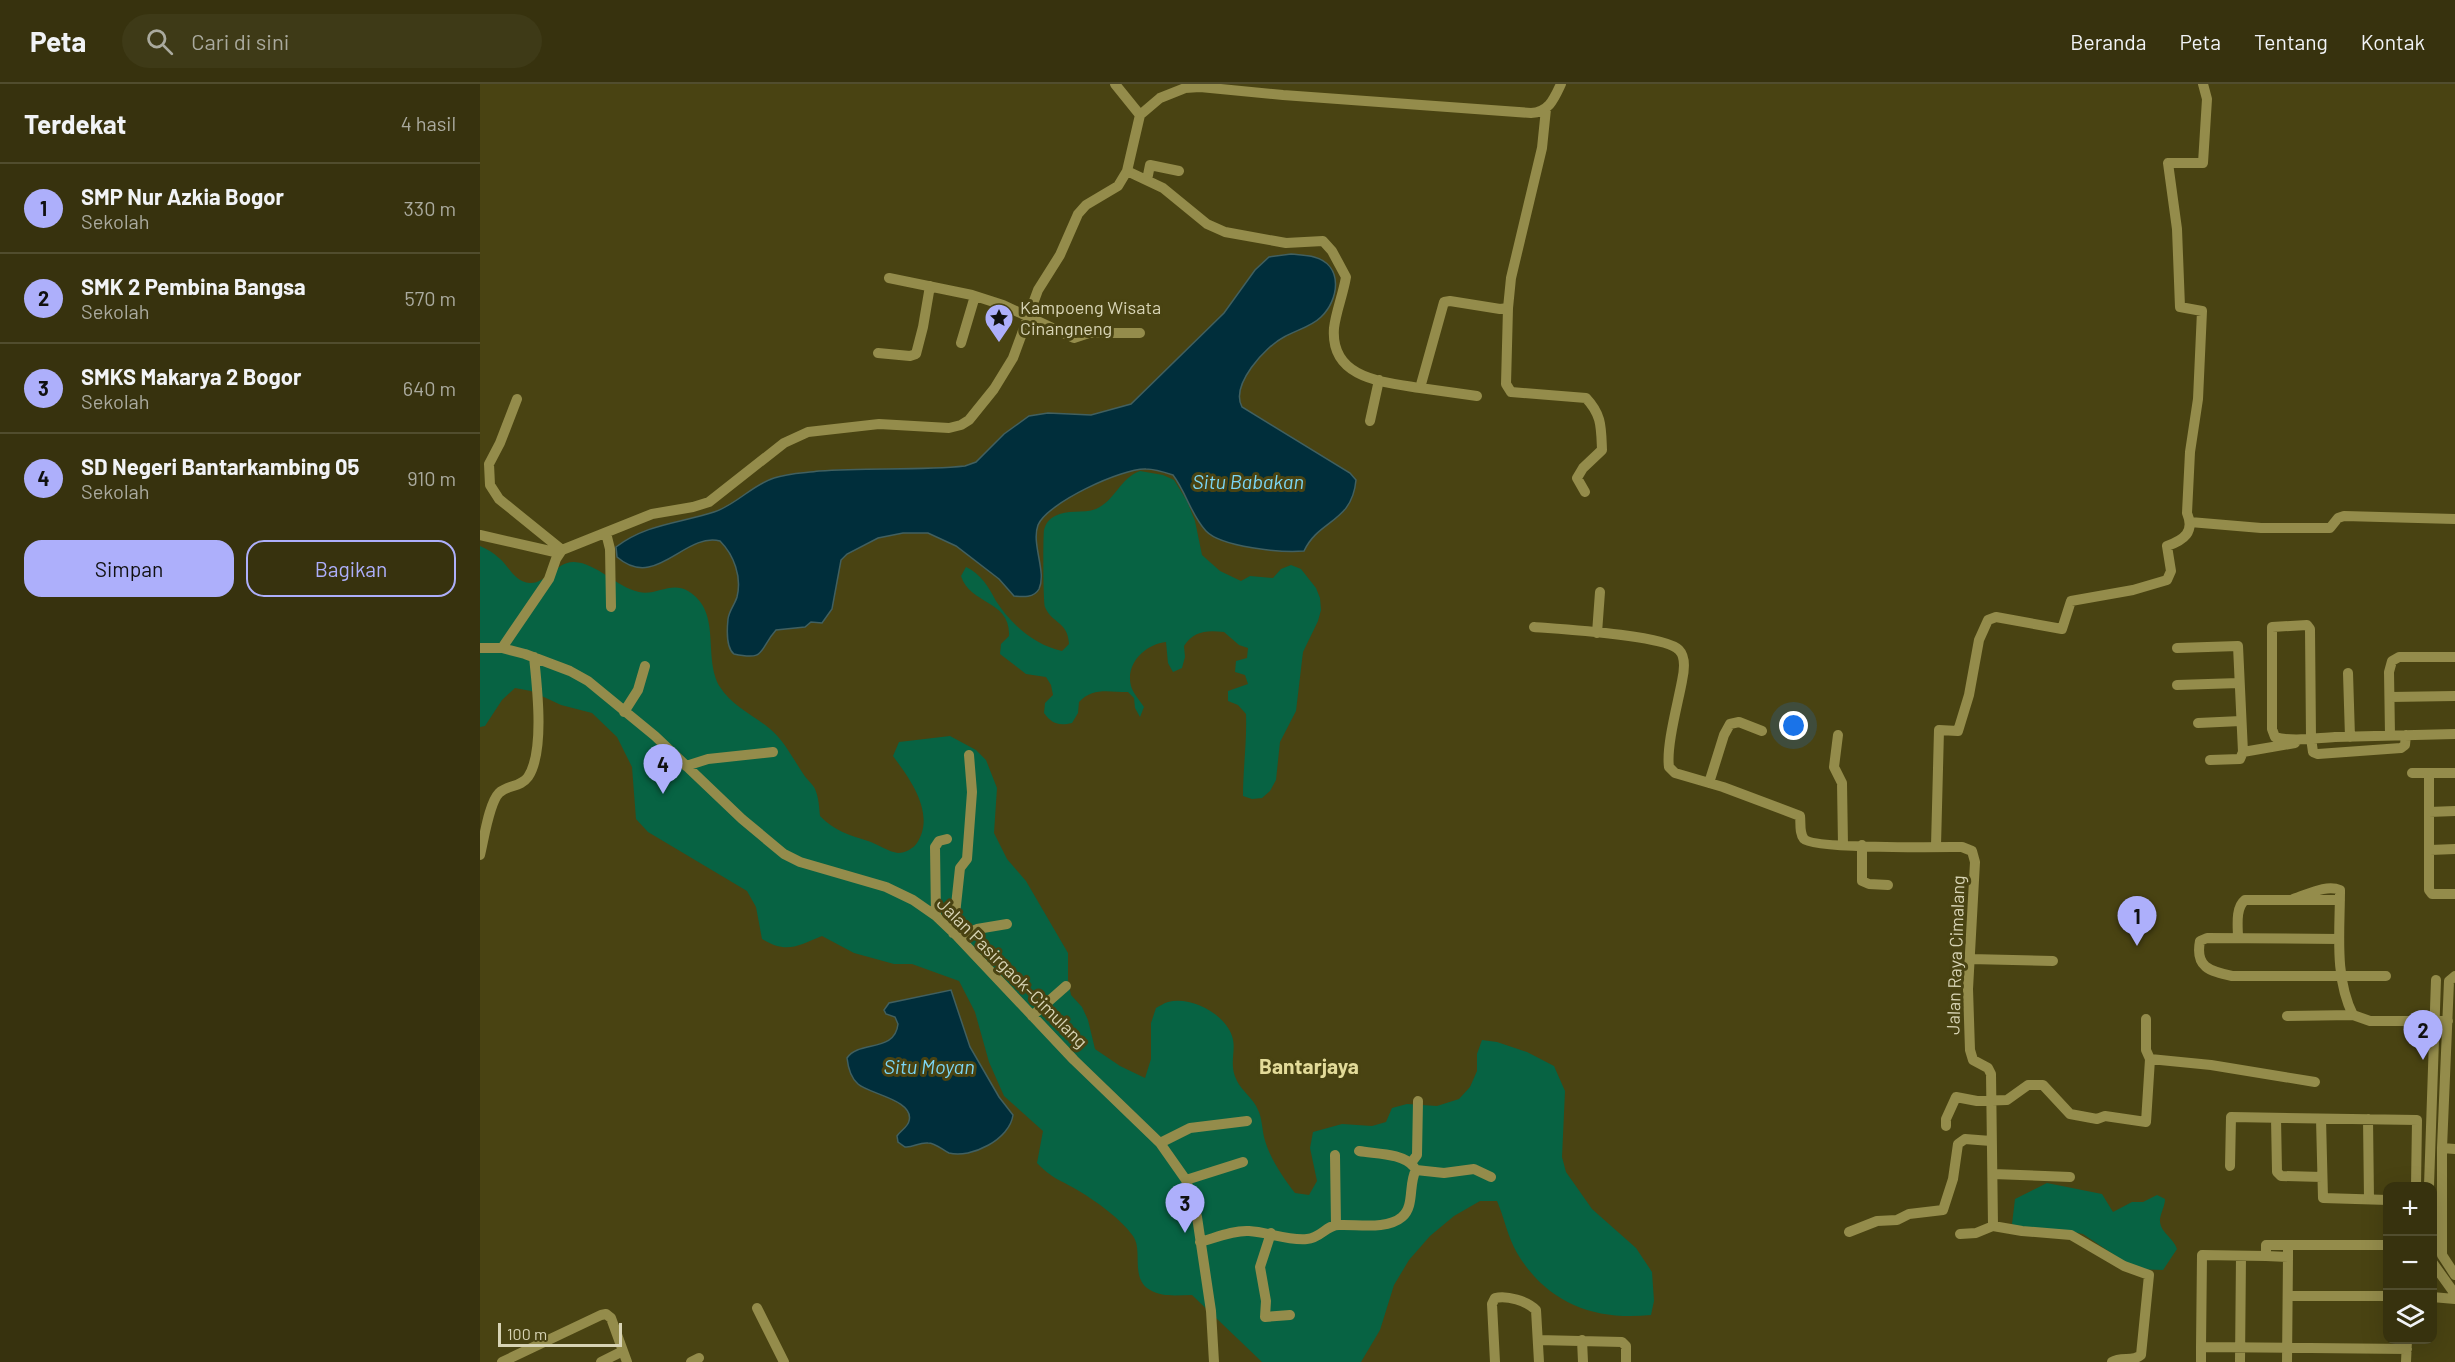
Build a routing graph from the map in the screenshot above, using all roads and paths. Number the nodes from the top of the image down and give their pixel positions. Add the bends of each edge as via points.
1 (1115, 84) edge
2 (1561, 84) edge
3 (2203, 84) edge
4 (1546, 109) junction
5 (1140, 115) junction
6 (1127, 171) junction
7 (1179, 171) dead end
8 (1147, 180) junction
9 (889, 278) dead end
10 (930, 286) junction
11 (975, 296) junction
12 (1508, 308) junction
13 (1027, 316) junction
14 (1140, 333) dead end
15 (961, 344) dead end
16 (878, 353) dead end
17 (1379, 380) junction
18 (1420, 388) junction
19 (1477, 396) dead end
20 (517, 399) dead end
21 (1370, 421) dead end
22 (1585, 492) dead end
23 (2455, 519) edge
24 (2190, 522) junction
25 (480, 535) edge
26 (607, 535) junction
27 (561, 551) junction
28 (1600, 592) dead end
29 (611, 607) dead end
30 (1534, 627) dead end
31 (1597, 633) junction
32 (480, 648) edge
33 (502, 648) junction
34 (2177, 648) dead end
35 (534, 657) junction
36 (2455, 657) edge
37 (645, 666) dead end
38 (2348, 673) dead end
39 (2239, 682) junction
40 (2177, 685) dead end
41 (2455, 696) edge
42 (2390, 697) junction
43 (624, 712) junction
44 (2241, 721) junction
45 (2198, 723) dead end
46 (1762, 731) dead end
47 (2455, 734) edge
48 (1838, 735) dead end
49 (2390, 735) junction
50 (2406, 735) junction
51 (2350, 737) junction
52 (2298, 738) junction
53 (2311, 738) junction
54 (773, 752) dead end
55 (2243, 753) junction
56 (969, 754) dead end
57 (2210, 760) dead end
58 (686, 766) junction
59 (2412, 773) dead end
60 (2455, 773) edge
61 (2429, 774) junction
62 (1709, 783) junction
63 (2429, 812) junction
64 (2455, 812) edge
65 (947, 839) dead end
66 (1843, 845) junction
67 (1862, 845) junction
68 (1936, 846) junction
69 (2455, 849) edge
70 (2430, 850) junction
71 (480, 855) edge
72 (1888, 885) dead end
73 (2455, 894) edge
74 (936, 916) junction
75 (1007, 924) dead end
76 (956, 935) junction
77 (2238, 938) junction
78 (2339, 939) junction
79 (1970, 958) junction
80 (2054, 961) dead end
81 (2342, 976) junction
82 (2386, 976) dead end
83 (2455, 976) edge
84 (2436, 980) dead end
85 (1066, 986) dead end
86 (2353, 1015) junction
87 (1032, 1016) junction
88 (2287, 1016) dead end
89 (2146, 1019) dead end
90 (2448, 1021) junction
91 (2435, 1022) junction
92 (2151, 1059) junction
93 (2315, 1082) dead end
94 (1990, 1100) junction
95 (1418, 1101) dead end
96 (2431, 1107) junction
97 (2443, 1107) junction
98 (2276, 1118) junction
99 (2322, 1119) junction
100 (2368, 1119) junction
101 (1247, 1121) dead end
102 (1946, 1126) dead end
103 (1991, 1141) junction
104 (1160, 1143) junction
105 (2442, 1148) junction
106 (2455, 1149) edge
107 (1359, 1151) dead end
108 (1335, 1155) dead end
109 (1244, 1162) dead end
110 (1413, 1166) junction
111 (2230, 1166) dead end
112 (1993, 1174) junction
113 (2322, 1176) junction
114 (1491, 1177) dead end
115 (2070, 1177) dead end
116 (1186, 1180) junction
117 (2416, 1182) edge
118 (2429, 1182) edge
119 (2369, 1199) junction
120 (2383, 1200) edge
121 (1336, 1225) junction
122 (1993, 1226) junction
123 (1849, 1232) dead end
124 (1271, 1233) junction
125 (1960, 1234) dead end
126 (1200, 1242) junction
127 (2289, 1245) junction
128 (2383, 1245) edge
129 (2241, 1256) junction
130 (2266, 1256) junction
131 (2288, 1257) junction
132 (2437, 1268) edge
133 (2455, 1275) edge
134 (2455, 1294) edge
135 (2288, 1296) junction
136 (2383, 1296) edge
137 (2437, 1297) edge
138 (2455, 1299) edge
139 (757, 1308) dead end
140 (1290, 1315) dead end
141 (1538, 1340) junction
142 (1582, 1340) junction
143 (2407, 1344) edge
144 (2201, 1347) junction
145 (2240, 1348) junction
146 (2287, 1348) junction
147 (623, 1351) junction
148 (502, 1362) edge
149 (601, 1362) edge
150 (627, 1362) edge
151 (784, 1362) edge
152 (1214, 1362) edge
153 (1495, 1362) edge
154 (1539, 1362) edge
155 (1583, 1362) edge
156 (1626, 1362) edge
157 (2112, 1362) edge
158 (2201, 1362) edge
159 (2240, 1362) edge
160 (2287, 1362) edge
161 (2406, 1362) edge

1 - 5 street
2 - 4 street
3 - 24 street via 2207,99 2203,163 2168,163 2177,230 2180,307 2202,311 2198,399 2190,452
4 - 5 street via 1512,112 1200,87 1185,88 1160,98
4 - 12 street via 1542,148 1517,249
5 - 6 street
6 - 8 street
6 - 13 street via 1118,186 1078,214
7 - 8 street via 1150,165
8 - 17 street via 1225,232 1265,241 1317,240 1328,245 1346,278 1334,344 1352,371
9 - 10 street
10 - 11 street
10 - 16 street via 916,354
11 - 13 street
11 - 15 street
12 - 18 street via 1444,302
12 - 22 street via 1505,380 1509,390 1586,398 1596,409 1601,422 1602,450 1576,478
13 - 14 street via 1074,338 1089,333
13 - 26 street via 1005,372 980,408 961,425 949,428 879,424 808,432 784,443 709,502 658,512
17 - 18 street
17 - 21 street
18 - 19 street
20 - 27 street via 489,464 490,485 499,499
23 - 24 street via 2344,516 2330,528
24 - 68 street via 2189,532 2181,541 2167,546 2171,571 2167,580 2071,601 2062,629 1996,617 1988,620 1979,640 1958,731 1939,730
25 - 27 street
26 - 27 street
26 - 29 street
27 - 33 street via 549,579
28 - 31 street
30 - 31 street
31 - 62 street via 1633,636 1679,650 1683,678 1669,767
32 - 33 street, Jalan Pasirgaok–Cimulang
33 - 35 street, Jalan Pasirgaok–Cimulang
34 - 39 street via 2238,646
35 - 43 street, Jalan Pasirgaok–Cimulang via 588,681
35 - 71 street via 539,716 533,762 528,777 500,792 494,801
36 - 42 street via 2394,657 2389,672
37 - 43 street via 638,690
38 - 51 street
39 - 40 street
39 - 44 street
41 - 42 street
42 - 49 street
43 - 58 street, Jalan Pasirgaok–Cimulang
44 - 45 street
44 - 55 street
46 - 62 street via 1739,722 1730,724
47 - 50 street
48 - 66 street via 1834,766 1842,783
49 - 50 street
49 - 51 street
50 - 53 street via 2402,748 2318,754 2312,750
51 - 53 street
52 - 53 street
52 - 53 street via 2279,738 2273,733 2274,625 2307,625 2310,629
52 - 55 street via 2295,743
54 - 58 street via 708,759
55 - 57 street via 2240,759
56 - 76 street via 972,792 967,859 960,868
58 - 74 street, Jalan Pasirgaok–Cimulang via 789,858 886,887
59 - 61 street
60 - 61 street
61 - 63 street
62 - 66 street, Jalan Raya Cimalang via 1800,816 1802,835 1809,842
63 - 64 street
63 - 70 street
65 - 74 street via 935,847
66 - 67 street, Jalan Raya Cimalang
67 - 68 street, Jalan Raya Cimalang
67 - 72 street via 1862,881
68 - 79 street, Jalan Raya Cimalang via 1966,848 1975,858
69 - 70 street
70 - 73 street via 2429,890 2432,894
74 - 76 street, Jalan Pasirgaok–Cimulang
75 - 76 street
76 - 87 street, Jalan Pasirgaok–Cimulang
77 - 78 street
77 - 78 street via 2243,901 2293,899 2340,900
77 - 81 street via 2203,939 2199,944 2200,962 2232,976
78 - 81 street
79 - 80 street
79 - 94 street, Jalan Raya Cimalang via 1970,1050 1973,1060 1991,1071
81 - 82 street
81 - 86 street
83 - 90 street via 2449,981
84 - 91 street
85 - 87 street
86 - 88 street
86 - 91 street via 2370,1021
87 - 104 street, Jalan Pasirgaok–Cimulang
89 - 92 street via 2146,1050
90 - 91 street
90 - 97 street
91 - 96 street
92 - 93 street
92 - 94 street via 2146,1122 2070,1114 2043,1085 2024,1087 2011,1100
94 - 102 street via 1956,1097
94 - 103 street, Jalan Raya Cimalang
95 - 110 street via 1417,1155
96 - 97 street
96 - 118 street
97 - 105 street
98 - 99 street
98 - 111 street via 2231,1117
98 - 113 street via 2277,1172 2281,1176
99 - 100 street
99 - 113 street
100 - 117 street via 2417,1120
100 - 119 street
101 - 104 street via 1190,1128
103 - 112 street, Jalan Raya Cimalang
103 - 123 street via 1965,1139 1958,1144 1943,1210 1877,1221
104 - 116 street, Jalan Pasirgaok–Cimulang
105 - 106 street
105 - 133 street via 2442,1255
107 - 110 street via 1401,1158
108 - 121 street
109 - 116 street
110 - 114 street via 1444,1173 1474,1169
110 - 121 street via 1409,1203 1402,1217 1386,1223
112 - 115 street
112 - 122 street, Jalan Raya Cimalang
113 - 119 street via 2323,1198
116 - 126 street, Jalan Pasirgaok–Cimulang
119 - 120 street
121 - 124 street via 1310,1239 1288,1239
122 - 125 street
122 - 157 street via 2071,1235 2124,1266 2149,1275 2141,1355
124 - 126 street via 1246,1231
124 - 140 street via 1260,1267 1266,1301 1264,1313 1270,1318
126 - 152 street, Jalan Pasirgaok–Cimulang
127 - 128 street
127 - 130 street via 2266,1245
127 - 131 street
129 - 130 street
129 - 144 street via 2202,1255
129 - 145 street
130 - 131 street
131 - 135 street
132 - 134 street
135 - 136 street
135 - 146 street
137 - 138 street
139 - 151 street
141 - 142 street
141 - 153 street via 1534,1308 1510,1298 1495,1298
141 - 154 street
142 - 155 street
142 - 156 street via 1624,1343
143 - 146 street
143 - 161 street
144 - 145 street
144 - 158 street
145 - 146 street
145 - 159 street
146 - 160 street
147 - 148 street via 606,1314
147 - 149 street
147 - 150 street

